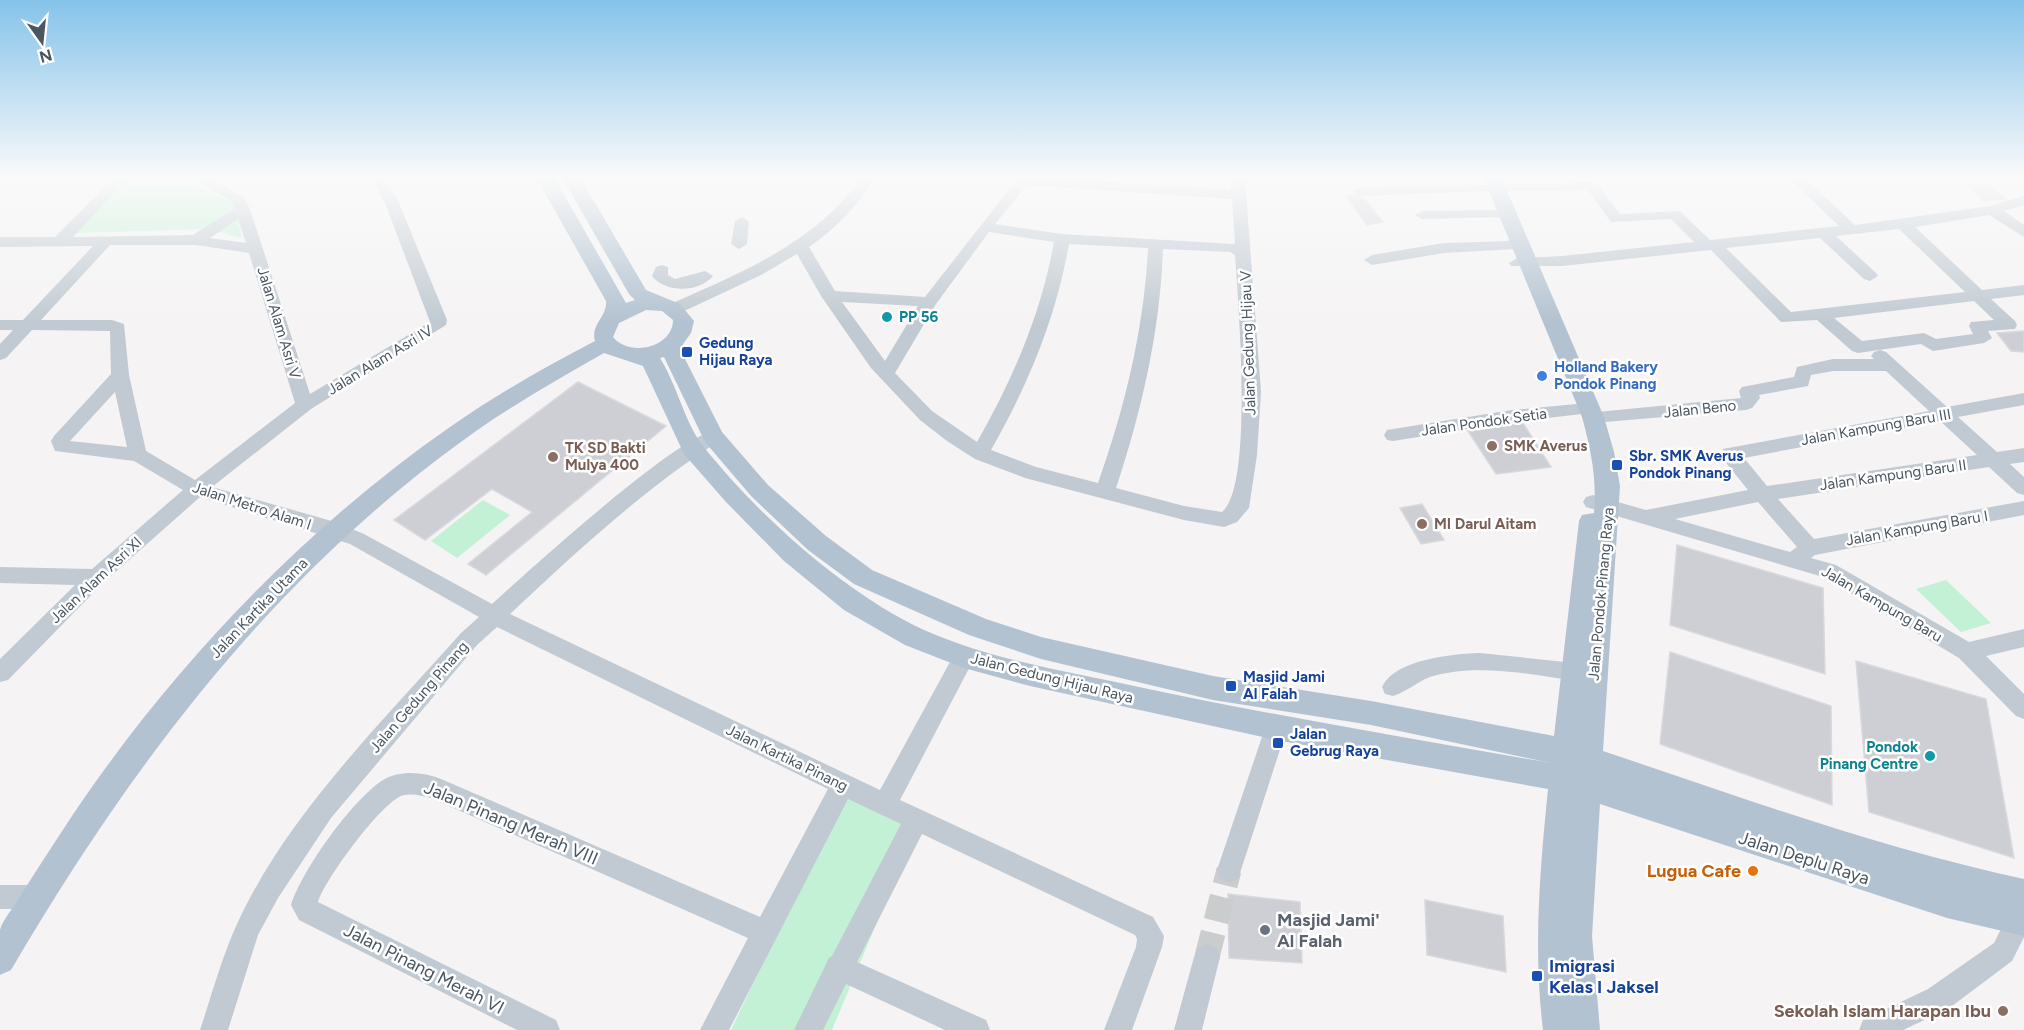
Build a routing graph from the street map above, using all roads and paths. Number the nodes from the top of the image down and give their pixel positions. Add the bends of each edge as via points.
1 (74, 227) edge
2 (216, 227) edge
3 (249, 227) edge
4 (402, 227) edge
5 (573, 227) edge
6 (600, 227) edge
7 (741, 227) edge
8 (824, 227) edge
9 (985, 227) joint
10 (1243, 227) edge
11 (1503, 227) edge
12 (1507, 227) edge
13 (1690, 227) edge
14 (1849, 227) edge
15 (1877, 227) edge
16 (1906, 227) edge
17 (1852, 230) junction
18 (1824, 233) junction
19 (1062, 238) junction
20 (196, 240) junction
21 (0, 242) edge
22 (59, 242) junction
23 (105, 242) junction
24 (738, 244) dead end
25 (1156, 244) junction
26 (1711, 246) junction
27 (801, 247) junction
28 (256, 249) junction
29 (1245, 254) junction
30 (1518, 257) junction
31 (1372, 260) dead end
32 (662, 270) dead end
33 (705, 276) dead end
34 (1870, 276) dead end
35 (2024, 290) edge
36 (828, 296) junction
37 (1980, 297) junction
38 (930, 302) junction
39 (666, 306) junction
40 (1819, 313) junction
41 (612, 318) junction
42 (2012, 321) edge
43 (0, 325) edge
44 (27, 325) junction
45 (674, 343) junction
46 (605, 344) junction
47 (1870, 346) junction
48 (0, 354) edge
49 (642, 355) junction
50 (1890, 365) junction
51 (886, 374) junction
52 (120, 375) junction
53 (2024, 399) edge
54 (305, 405) junction
55 (1945, 415) junction
56 (1586, 418) junction
57 (1393, 435) dead end
58 (703, 442) junction
59 (980, 453) junction
60 (138, 455) junction
61 (1730, 455) joint
62 (2024, 455) edge
63 (1994, 461) junction
64 (2024, 488) edge
65 (196, 489) junction
66 (1105, 492) junction
67 (1762, 494) junction
68 (1601, 504) junction
69 (2024, 508) edge
70 (1647, 517) junction
71 (335, 530) junction
72 (1802, 553) junction
73 (0, 576) edge
74 (96, 577) junction
75 (495, 616) junction
76 (2024, 638) edge
77 (1967, 652) junction
78 (964, 657) junction
79 (1575, 672) junction
80 (0, 673) edge
81 (1393, 687) dead end
82 (1213, 701) junction
83 (2024, 709) edge
84 (1276, 728) junction
85 (1576, 769) junction
86 (843, 785) junction
87 (885, 804) junction
88 (917, 819) junction
89 (1229, 870) tunnel mouth
90 (0, 897) edge
91 (35, 897) junction
92 (304, 905) joint
93 (2022, 908) edge
94 (764, 933) junction
95 (1207, 957) tunnel mouth
96 (0, 959) edge
97 (838, 967) junction
98 (214, 1030) edge
99 (546, 1030) edge
100 (714, 1030) edge
101 (808, 1030) edge
102 (976, 1030) edge
103 (1118, 1030) edge
104 (1188, 1030) edge
105 (1560, 1030) edge
106 (1583, 1030) edge
107 (1873, 1030) edge

1 - 22 street
2 - 20 street
3 - 28 street
4 - 54 street, Jalan Alam Asri IV via 438,325
5 - 41 main road via 616,302
6 - 39 main road via 639,294
7 - 24 street
8 - 27 street
9 - 19 street
9 - 38 street
10 - 29 street, Jalan Gedung Hijau V
11 - 30 main road, Jalan Pondok Pinang Raya
12 - 30 main road, Jalan Pondok Pinang Raya
13 - 26 street
14 - 17 street
15 - 17 street
16 - 37 street
17 - 18 street
18 - 26 street
18 - 34 street
19 - 25 street
19 - 59 street via 1052,293 1032,353
20 - 23 street, Jalan Alam Asri V
20 - 28 street, Jalan Alam Asri V
21 - 22 street, Jalan Alam Asri V
22 - 23 street, Jalan Alam Asri V
23 - 44 street
25 - 29 street via 1233,248
25 - 66 street via 1152,316 1145,356
26 - 30 street
26 - 40 street via 1786,317
27 - 36 street, Jalan Gedung Hijau V
27 - 39 street
28 - 54 street, Jalan Alam Asri V
29 - 66 street, Jalan Gedung Hijau V via 1252,392 1239,508 1230,517 1213,519
30 - 31 street via 1444,248
30 - 56 main road, Jalan Pondok Pinang Raya
32 - 33 street via 660,276 675,285
35 - 37 street
36 - 38 street
36 - 51 street, Jalan Gedung Hijau V
37 - 40 street
37 - 42 street
38 - 51 street
39 - 41 main road via 633,307
39 - 45 main road via 681,314 684,328
40 - 47 street via 1855,345
41 - 46 main road via 603,331
42 - 47 street via 1977,326 1984,338 1933,345 1924,338
43 - 44 street
44 - 48 street
44 - 52 street via 118,328
45 - 49 main road
45 - 58 main road, Jalan Gedung Hijau Raya via 674,357
46 - 49 main road via 620,353
46 - 71 main road, Jalan Kartika Utama via 465,428
47 - 50 street
49 - 58 main road, Jalan Gedung Hijau Raya via 651,362
50 - 55 street
50 - 56 street, Jalan Beno via 1833,365 1803,371 1802,382 1748,391 1751,398 1746,404
51 - 59 street, Jalan Gedung Hijau V via 935,422
52 - 60 street
52 - 60 street via 60,441 62,446 71,448
53 - 55 street, Jalan Kampung Baru III
54 - 65 street, Jalan Alam Asri IV
55 - 61 street, Jalan Kampung Baru III
55 - 63 street
56 - 57 street, Jalan Pondok Setia via 1512,416
56 - 68 main road, Jalan Pondok Pinang Raya via 1603,452
58 - 75 street, Jalan Gedung Pinang via 576,540
58 - 78 main road, Jalan Gedung Hijau Raya via 734,496 792,554 853,603 914,637
58 - 82 main road, Jalan Gedung Hijau Raya via 817,543 863,577 978,627
59 - 66 street, Jalan Gedung Hijau V
60 - 65 street, Jalan Metro Alam I
61 - 67 street, Jalan Kampung Baru
62 - 63 street, Jalan Kampung Baru II
63 - 64 street
63 - 67 street, Jalan Kampung Baru II
65 - 71 street, Jalan Metro Alam I
65 - 74 street, Jalan Alam Asri XI
67 - 70 street, Jalan Kampung Baru
67 - 72 street, Jalan Kampung Baru
68 - 70 street, Jalan Kampung Baru
68 - 79 main road, Jalan Pondok Pinang Raya
68 - 85 main road, Jalan Pondok Pinang Raya
69 - 72 street, Jalan Kampung Baru I
70 - 72 street, Jalan Kampung Baru
71 - 75 street, Jalan Kartika Pinang
71 - 91 main road, Jalan Kartika Utama via 250,612 176,696 125,762
72 - 77 street, Jalan Kampung Baru
73 - 74 street
74 - 80 street, Jalan Alam Asri XI
75 - 86 street, Jalan Kartika Pinang
75 - 98 street, Jalan Gedung Pinang via 469,639 322,810 269,889 247,930
76 - 77 street
77 - 83 street, Jalan Kampung Baru
78 - 82 main road, Jalan Gedung Hijau Raya via 1030,675
78 - 87 street
79 - 81 street via 1506,662 1456,664 1415,673
79 - 85 main road, Jalan Pondok Pinang Raya
82 - 84 main road, Jalan Gedung Hijau Raya
82 - 85 main road, Jalan Gedung Hijau Raya via 1371,713
84 - 85 main road, Jalan Gedung Hijau Raya
84 - 89 street
85 - 93 main road, Jalan Deplu Raya via 1842,871 1947,903
85 - 105 main road, Jalan Pondok Pinang Raya via 1552,937
85 - 106 main road, Jalan Pondok Pinang Raya via 1576,936
86 - 87 street, Jalan Kartika Pinang
86 - 94 street
87 - 88 street, Jalan Kartika Pinang
88 - 97 street
88 - 103 street, Jalan Kartika Pinang via 1144,926 1151,936 1149,947
90 - 91 street
91 - 96 main road, Jalan Kartika Utama
92 - 94 street, Jalan Pinang Merah VIII via 314,880 367,814 392,788 414,783 433,787
92 - 99 street, Jalan Pinang Merah VI via 308,911
93 - 107 street via 2003,952 1938,999
94 - 100 street
95 - 104 street
97 - 101 street
97 - 102 street

